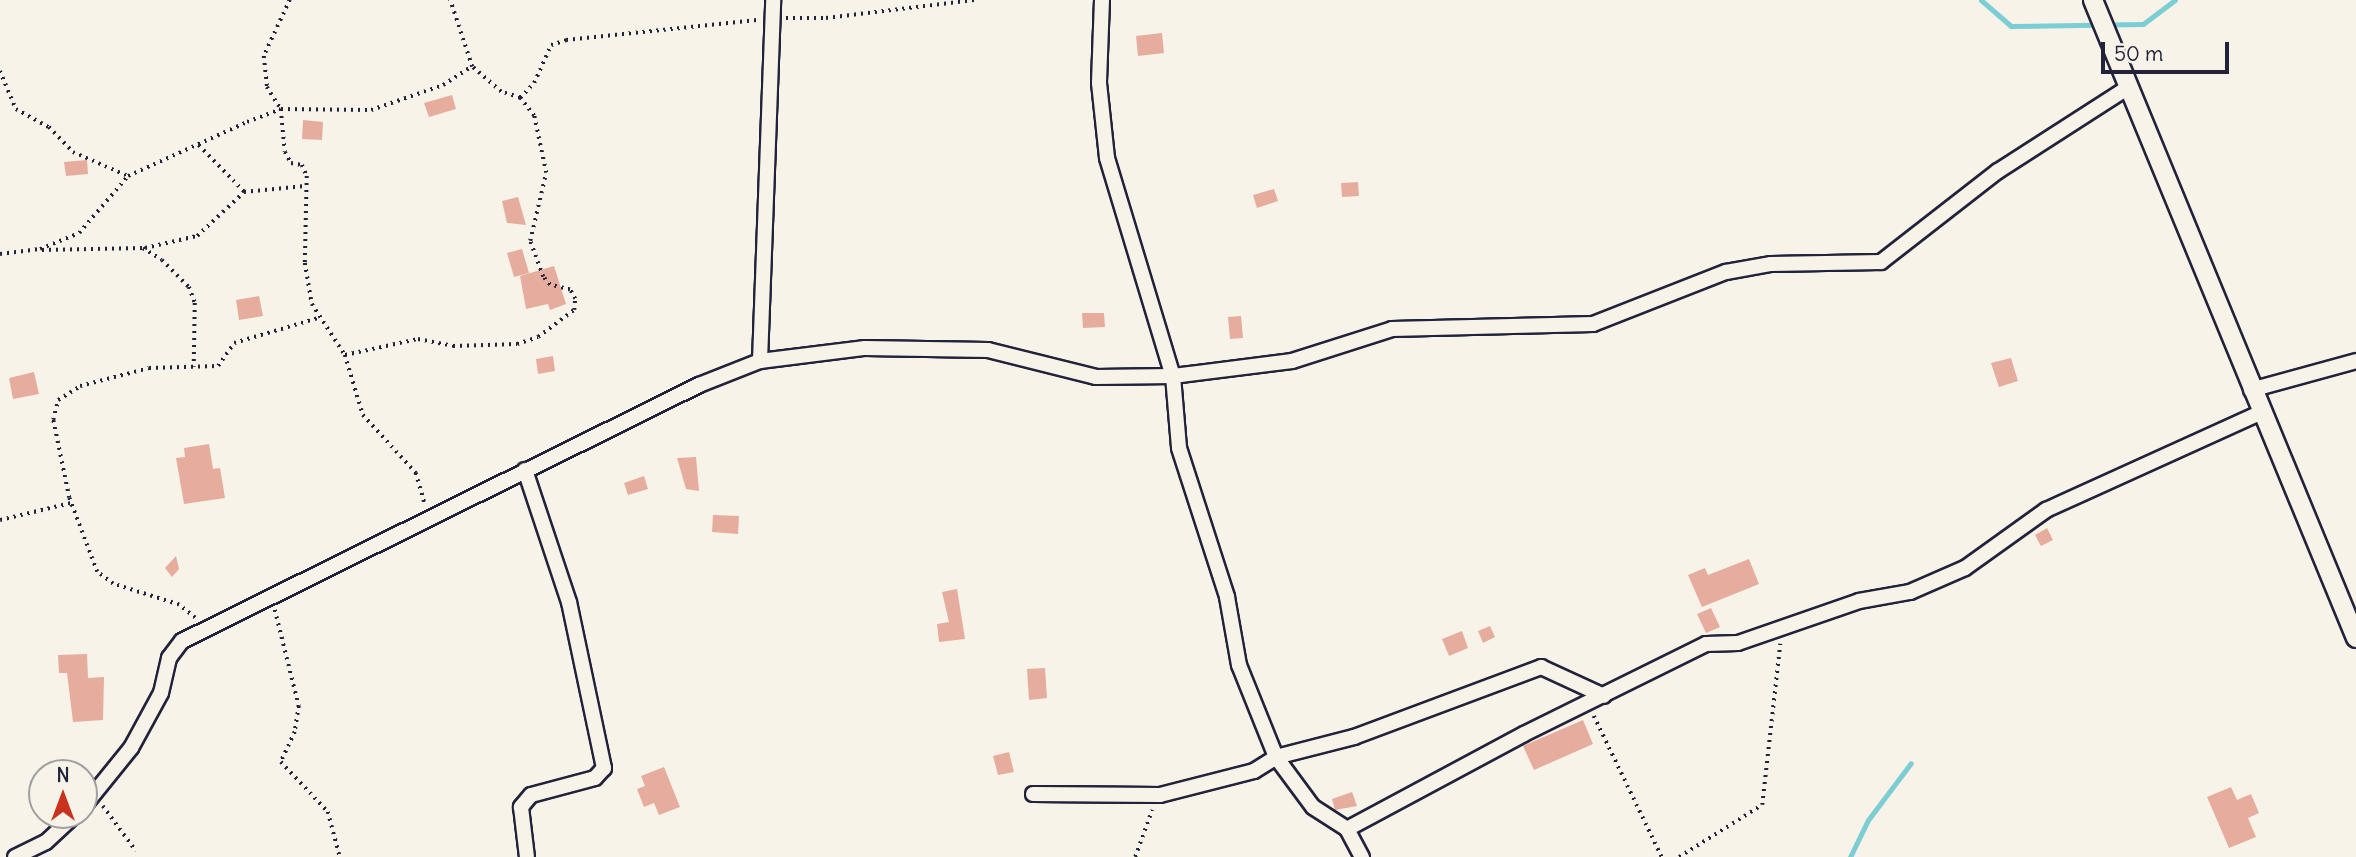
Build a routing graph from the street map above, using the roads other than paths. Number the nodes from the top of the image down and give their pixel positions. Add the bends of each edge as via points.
1 (772, 0) edge
2 (1101, 0) edge
3 (2093, 0) edge
4 (2129, 87) junction
5 (760, 361) junction
6 (2356, 361) edge
7 (1173, 376) junction
8 (2251, 390) junction
9 (2260, 413) junction
10 (525, 470) junction
11 (2356, 638) edge
12 (1604, 696) junction
13 (1276, 757) junction
14 (98, 790) edge
15 (1033, 794) dead end
16 (60, 829) edge
17 (1347, 829) junction
18 (15, 857) edge
19 (527, 857) edge
20 (1362, 857) edge

1 - 5 street
2 - 7 street via 1099,83 1107,158
3 - 4 street
4 - 7 street via 1998,171 1881,262 1772,264 1726,272 1593,324 1392,329 1292,362
4 - 8 street
5 - 7 street via 864,348 964,349 988,350 1096,377
5 - 10 street via 699,385
6 - 8 street
7 - 13 street via 1179,448 1227,597 1239,665
8 - 9 street
9 - 11 street
9 - 12 street via 2046,510 1965,568 1910,592 1859,601 1738,643 1706,644
10 - 14 street via 174,648 161,693 131,748
10 - 19 street via 569,602 604,768 595,778 550,786 531,795 521,807
12 - 13 street via 1541,667 1354,737
12 - 17 street
13 - 15 street via 1254,771 1160,795
13 - 17 street via 1313,807
16 - 18 street via 46,842
17 - 20 street

